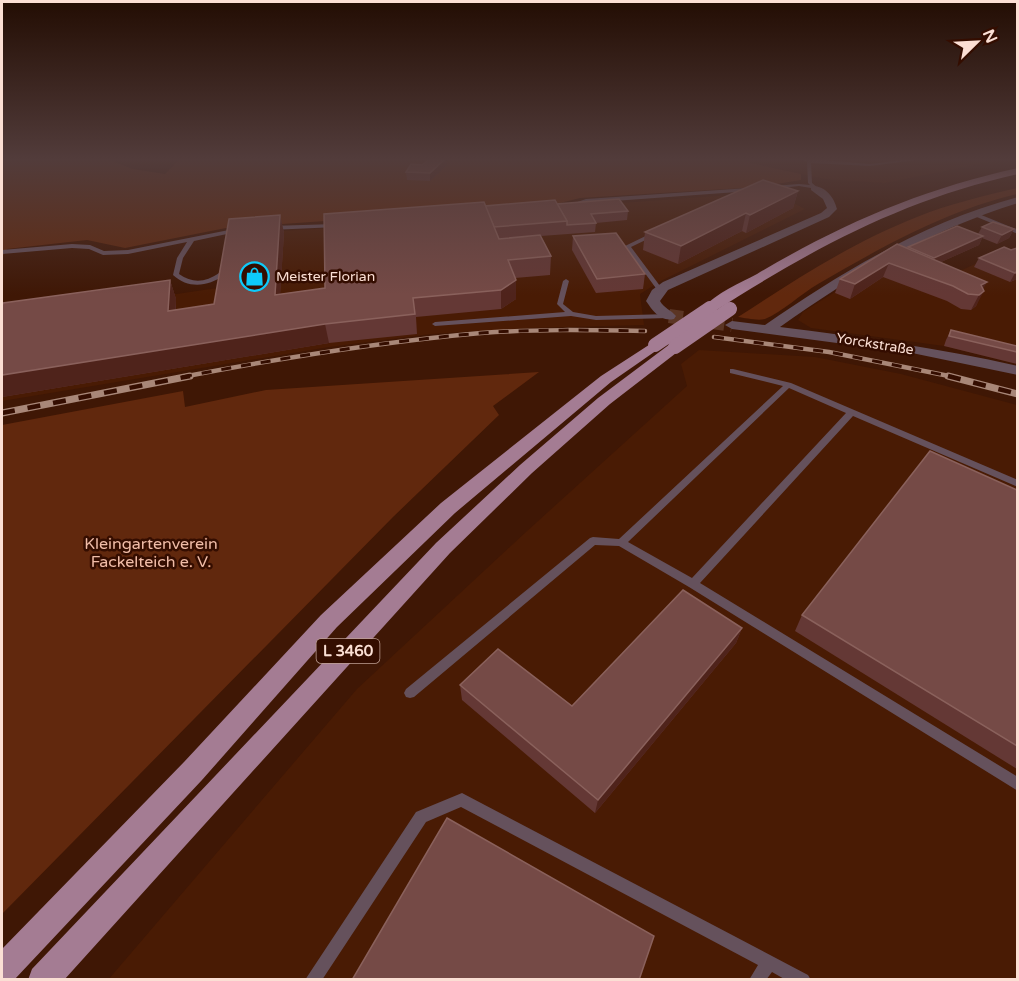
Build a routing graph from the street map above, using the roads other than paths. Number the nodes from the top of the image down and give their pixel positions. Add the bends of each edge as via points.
1 (576, 204) edge
2 (831, 204) edge
3 (899, 204) edge
4 (929, 204) edge
5 (1005, 204) edge
6 (558, 209) edge
7 (974, 214) junction
8 (339, 226) edge
9 (259, 228) edge
10 (249, 229) edge
11 (666, 229) edge
12 (1017, 232) edge
13 (192, 239) junction
14 (2, 252) edge
15 (225, 257) edge
16 (566, 280) dead end
17 (660, 290) junction
18 (571, 314) junction
19 (669, 316) joint
20 (435, 324) dead end
21 (732, 325) tunnel mouth
22 (768, 330) junction
23 (665, 346) junction
24 (733, 371) dead end
25 (1017, 371) edge
26 (788, 386) junction
27 (851, 413) junction
28 (1017, 484) edge
29 (621, 543) junction
30 (693, 584) junction
31 (410, 693) dead end
32 (1017, 785) edge
33 (769, 962) junction
34 (2, 970) edge
35 (43, 980) edge
36 (313, 980) edge
37 (757, 980) edge
38 (803, 980) edge

1 - 6 lane
2 - 17 street via 832,209 825,215
3 - 23 main road, L 3460, bridge via 802,252 710,308
4 - 23 main road, L 3460, bridge via 823,252
5 - 7 street
7 - 12 lane
7 - 22 street via 859,269
8 - 9 lane
10 - 13 lane
11 - 17 lane via 628,246
13 - 14 lane via 128,252 103,253 72,246
13 - 15 lane via 176,268 176,275 183,281 200,283 218,277
16 - 18 lane via 560,304
17 - 19 street via 653,301
18 - 19 lane via 596,318
18 - 20 lane
21 - 22 street, Yorckstraße
22 - 25 street, Yorckstraße via 873,343
23 - 34 main road, L 3460 via 606,379 448,508 329,621 193,771
23 - 35 main road, L 3460 via 443,548
24 - 26 lane
26 - 27 lane
26 - 29 lane
27 - 28 lane
27 - 30 lane
29 - 30 lane
29 - 31 lane via 593,541
30 - 32 lane
33 - 36 lane via 462,800 421,817
33 - 37 lane
33 - 38 lane

